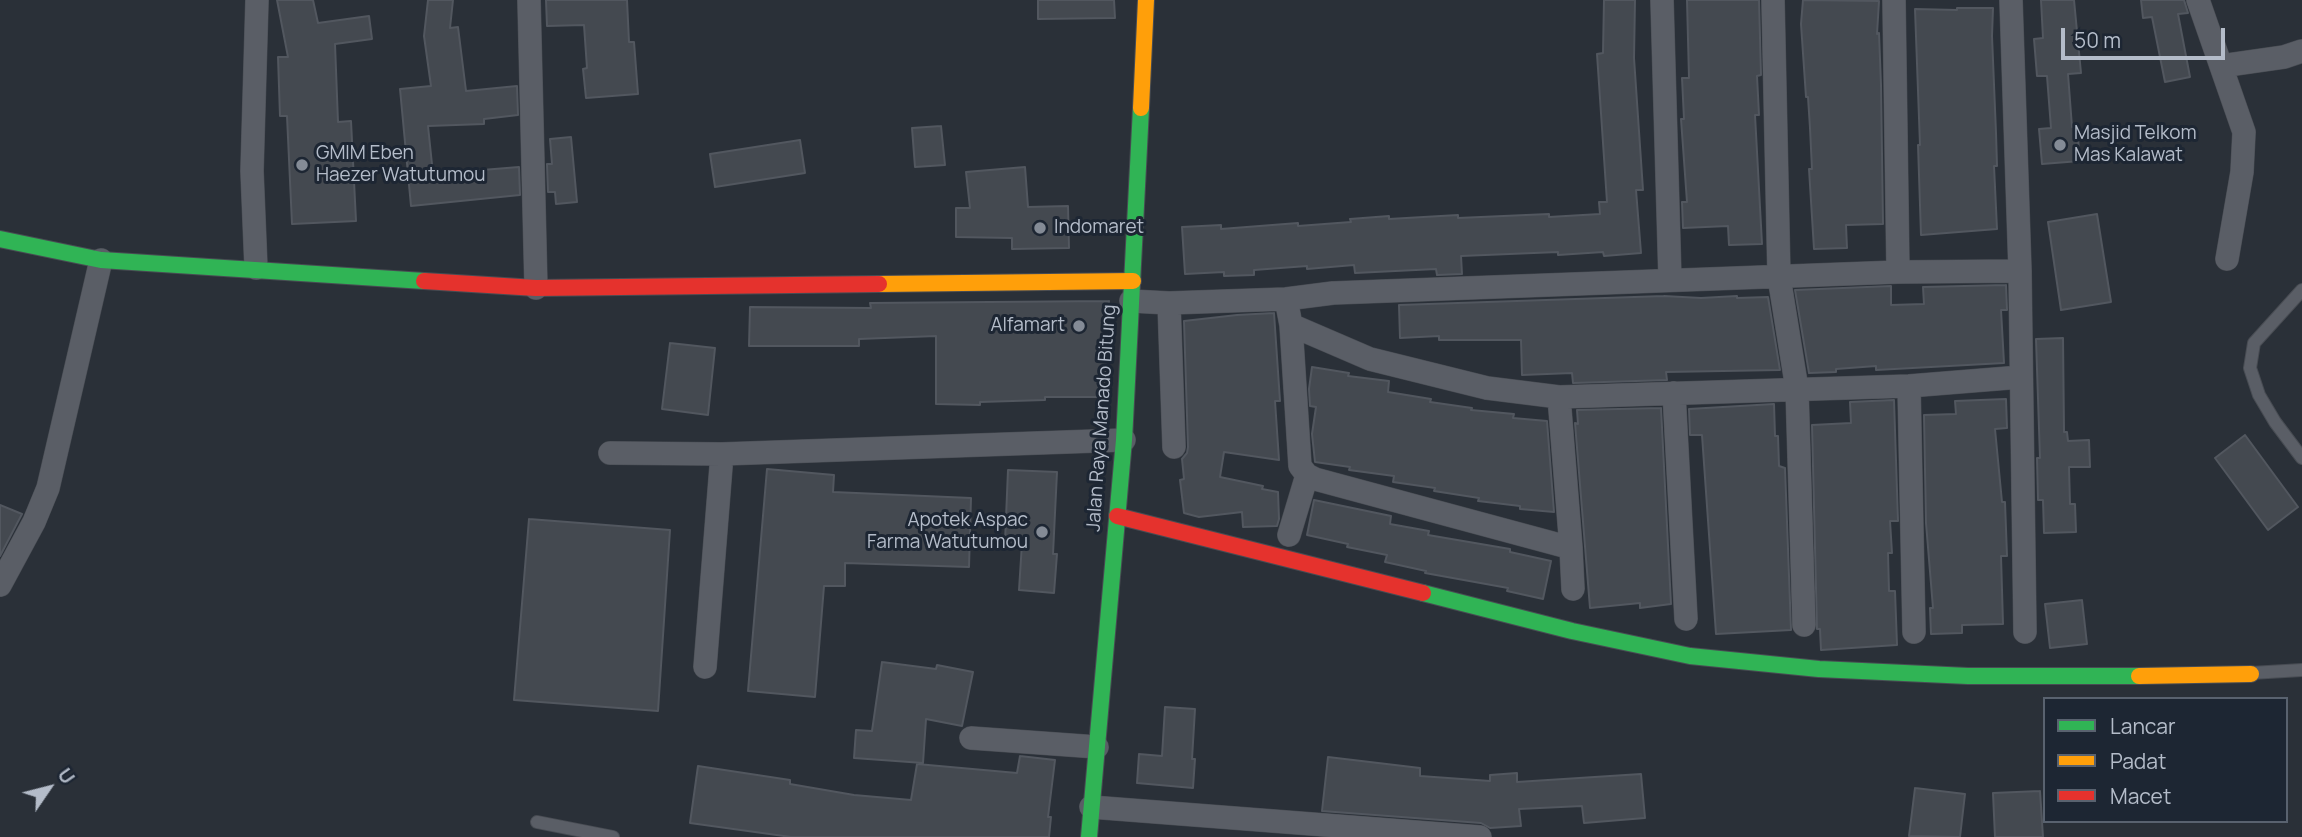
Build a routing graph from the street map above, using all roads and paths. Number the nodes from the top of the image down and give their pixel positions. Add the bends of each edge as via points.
1 (257, 0) edge
2 (529, 0) edge
3 (1146, 0) edge
4 (1662, 0) edge
5 (1773, 0) edge
6 (1894, 0) edge
7 (2011, 0) edge
8 (2198, 0) edge
9 (2302, 51) edge
10 (2221, 66) junction
11 (0, 239) edge
12 (2227, 259) dead end
13 (102, 260) junction
14 (256, 268) junction
15 (2020, 271) junction
16 (1898, 272) junction
17 (1779, 277) junction
18 (1670, 280) junction
19 (536, 288) junction
20 (2302, 290) edge
21 (1132, 291) junction
22 (1286, 299) junction
23 (1169, 303) junction
24 (1291, 325) junction
25 (2021, 377) junction
26 (1909, 386) junction
27 (1797, 388) junction
28 (1674, 393) junction
29 (1559, 397) junction
30 (1124, 440) junction
31 (1174, 447) dead end
32 (610, 453) dead end
33 (722, 454) junction
34 (2302, 458) edge
35 (1307, 475) junction
36 (1117, 516) junction
37 (1289, 535) dead end
38 (1572, 548) junction
39 (7, 556) edge
40 (0, 585) edge
41 (1573, 589) dead end
42 (1686, 619) dead end
43 (1804, 625) dead end
44 (1914, 632) dead end
45 (2025, 632) dead end
46 (705, 667) dead end
47 (2302, 670) edge
48 (2251, 674) joint
49 (971, 738) dead end
50 (1097, 747) junction
51 (1091, 807) junction
52 (537, 822) dead end
53 (613, 837) edge
54 (1089, 837) edge
55 (1480, 837) edge

1 - 14 street via 252,171
2 - 19 street
3 - 21 main road, Jalan Raya Manado Bitung
4 - 18 street
5 - 17 street
6 - 16 street
7 - 15 street
8 - 10 street
9 - 10 street
10 - 12 street via 2244,132
11 - 13 main road
13 - 14 main road
13 - 39 street via 48,488 34,522
14 - 19 main road
15 - 16 street
15 - 25 street
16 - 17 street
17 - 18 street
17 - 27 street
18 - 22 street via 1333,293
19 - 21 main road
20 - 34 lane via 2254,343 2250,368 2259,396
21 - 23 street
21 - 30 main road, Jalan Raya Manado Bitung
22 - 23 street
22 - 24 street
23 - 31 street
24 - 29 street via 1403,369 1487,388
24 - 35 street via 1300,466
25 - 26 street
25 - 45 street
26 - 27 street
26 - 44 street
27 - 28 street
27 - 43 street
28 - 29 street
28 - 42 street
29 - 38 street
30 - 33 street
30 - 36 main road, Jalan Raya Manado Bitung
32 - 33 street
33 - 46 street
35 - 37 street
35 - 38 street
36 - 48 main road via 1572,631 1690,656 1901,674
36 - 50 main road, Jalan Raya Manado Bitung
38 - 41 street
39 - 40 street
47 - 48 lane
49 - 50 street
50 - 51 main road, Jalan Raya Manado Bitung
51 - 54 main road, Jalan Raya Manado Bitung
51 - 55 street
52 - 53 lane

